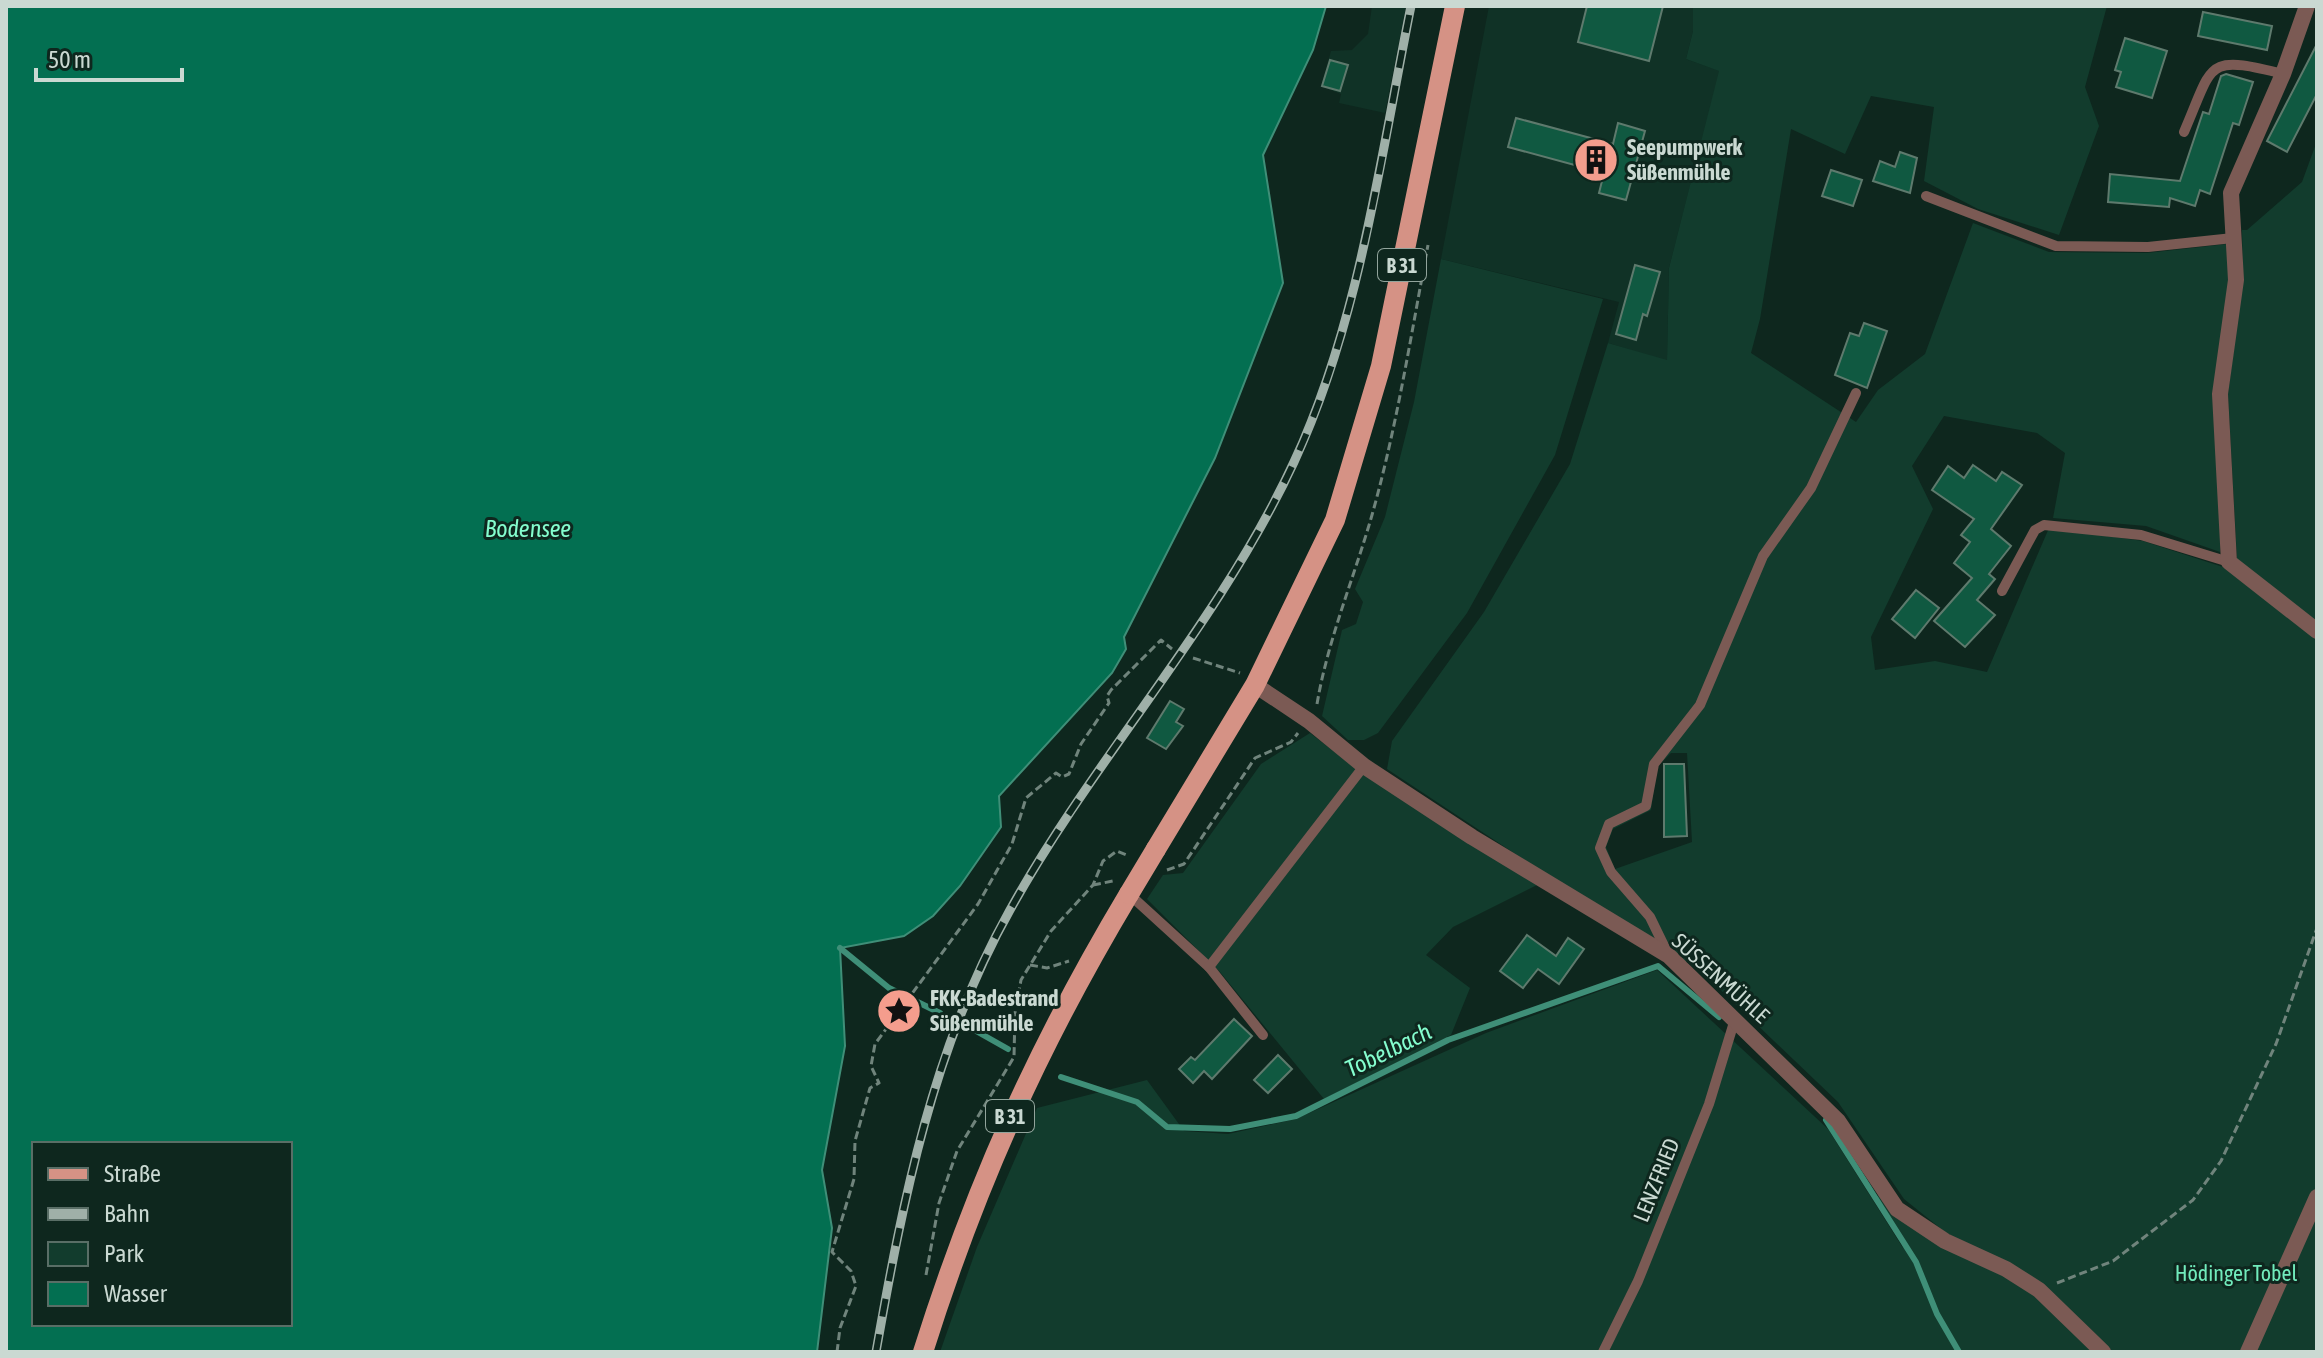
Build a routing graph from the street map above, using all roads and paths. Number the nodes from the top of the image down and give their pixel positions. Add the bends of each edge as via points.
1 (1455, 6) edge
2 (2307, 6) edge
3 (2283, 74) junction
4 (2184, 132) dead end
5 (1926, 196) dead end
6 (2233, 238) junction
7 (1856, 393) dead end
8 (2229, 562) junction
9 (2002, 591) dead end
10 (2317, 631) edge
11 (1172, 649) dead end
12 (1193, 658) dead end
13 (1255, 685) junction
14 (1309, 721) junction
15 (1364, 766) junction
16 (1133, 857) dead end
17 (1166, 870) dead end
18 (1093, 885) junction
19 (1122, 887) junction
20 (2317, 928) edge
21 (1669, 956) junction
22 (1209, 967) junction
23 (1735, 1019) junction
24 (1263, 1035) dead end
25 (2317, 1197) edge
26 (924, 1283) dead end
27 (2039, 1290) junction
28 (837, 1352) edge
29 (923, 1352) edge
30 (1603, 1352) edge
31 (2103, 1352) edge
32 (2248, 1352) edge

1 - 13 main road, B 31 via 1381,366 1357,457 1311,575
2 - 3 street
3 - 4 lane via 2236,62 2219,65 2208,75
3 - 6 street via 2231,193
5 - 6 lane via 2056,246 2148,247
6 - 8 street via 2236,280 2220,394
7 - 21 lane via 1811,488 1763,556 1700,705 1654,764 1646,806 1609,824 1600,848 1611,872 1650,917
8 - 9 lane via 2141,535 2044,525 2035,530
8 - 10 street
11 - 28 path via 1161,640 1111,690 1109,703 1069,774 1056,773 1026,798 1012,844 978,904 875,1044 871,1066 879,1083 870,1088 855,1141 854,1179 832,1252 851,1271 856,1286
12 - 13 path via 1236,670
13 - 14 street, SÜSSENMÜHLE
13 - 19 main road, B 31, bridge via 1156,849
14 - 15 street, SÜSSENMÜHLE
14 - 17 path via 1291,742 1255,758 1184,864
15 - 21 street, SÜSSENMÜHLE
15 - 22 lane
16 - 18 path via 1117,851 1103,861
18 - 19 path
18 - 26 path via 1051,931 1021,980 1014,1057 957,1151 939,1203
19 - 22 lane
19 - 29 main road, B 31 via 993,1152
20 - 27 path via 2276,1044 2221,1161 2193,1200 2113,1261
21 - 23 street, SÜSSENMÜHLE
22 - 24 lane
23 - 27 street, SÜSSENMÜHLE via 1838,1121 1897,1209 1945,1241
23 - 30 lane, LENZFRIED via 1709,1104 1638,1281
25 - 32 street
27 - 31 street, SÜSSENMÜHLE

